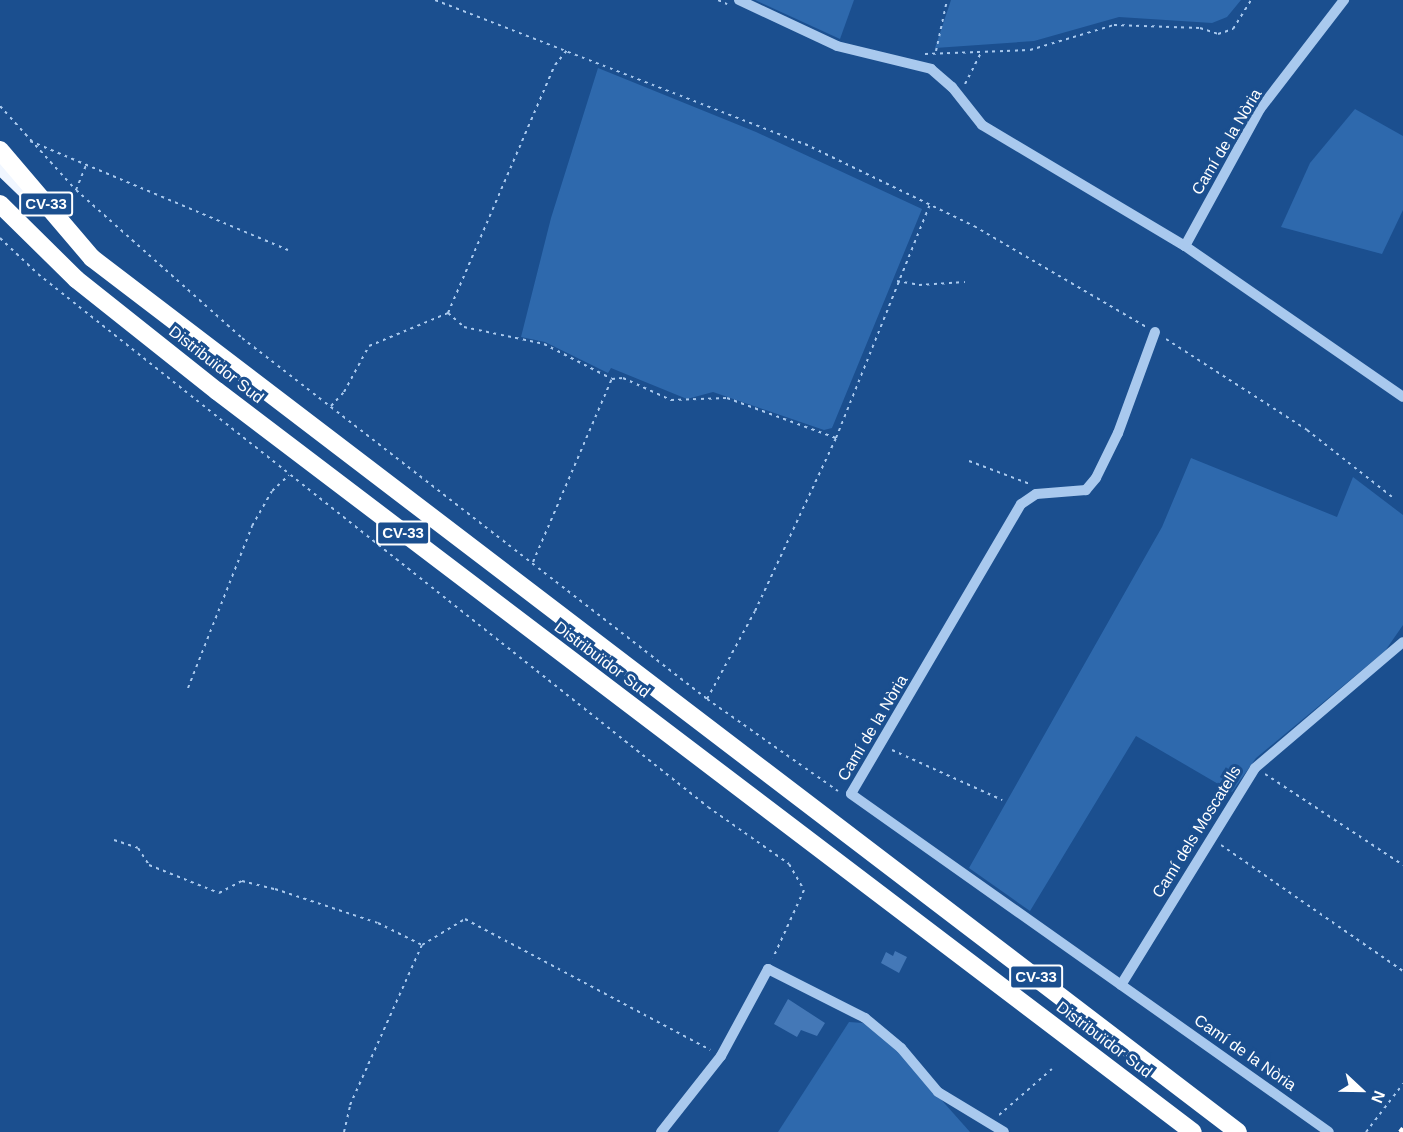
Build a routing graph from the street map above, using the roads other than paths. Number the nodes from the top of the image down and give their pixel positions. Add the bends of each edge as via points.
1 (739, 0) edge
2 (1344, 0) edge
3 (0, 150) edge
4 (0, 167) edge
5 (0, 204) edge
6 (1185, 246) junction
7 (92, 258) junction
8 (1155, 332) road end
9 (1403, 397) edge
10 (1403, 642) edge
11 (1120, 985) junction
12 (1131, 1050) junction
13 (1129, 1083) junction
14 (661, 1132) edge
15 (1004, 1132) edge
16 (1175, 1132) edge
17 (1193, 1132) edge
18 (1238, 1132) edge
19 (1254, 1132) edge
20 (1329, 1132) edge

1 - 6 street via 837,46 931,69 982,125
2 - 6 street, Camí de la Nòria via 1260,109
3 - 7 highway, CV-33
4 - 7 main road
5 - 13 highway, Distribuïdor Sud / CV-33 via 76,279 217,391
6 - 9 street
7 - 12 highway, Distribuïdor Sud / CV-33
8 - 11 street, Camí de la Nòria via 1118,433 1096,478 1086,490 1036,494 1022,504 851,794
10 - 11 street, Camí dels Moscatells via 1255,768
11 - 20 street, Camí de la Nòria
12 - 18 highway, Distribuïdor Sud / CV-33
12 - 19 highway
13 - 16 highway
13 - 17 highway, Distribuïdor Sud / CV-33
14 - 15 street via 721,1056 768,969 865,1018 901,1048 938,1092 965,1113

